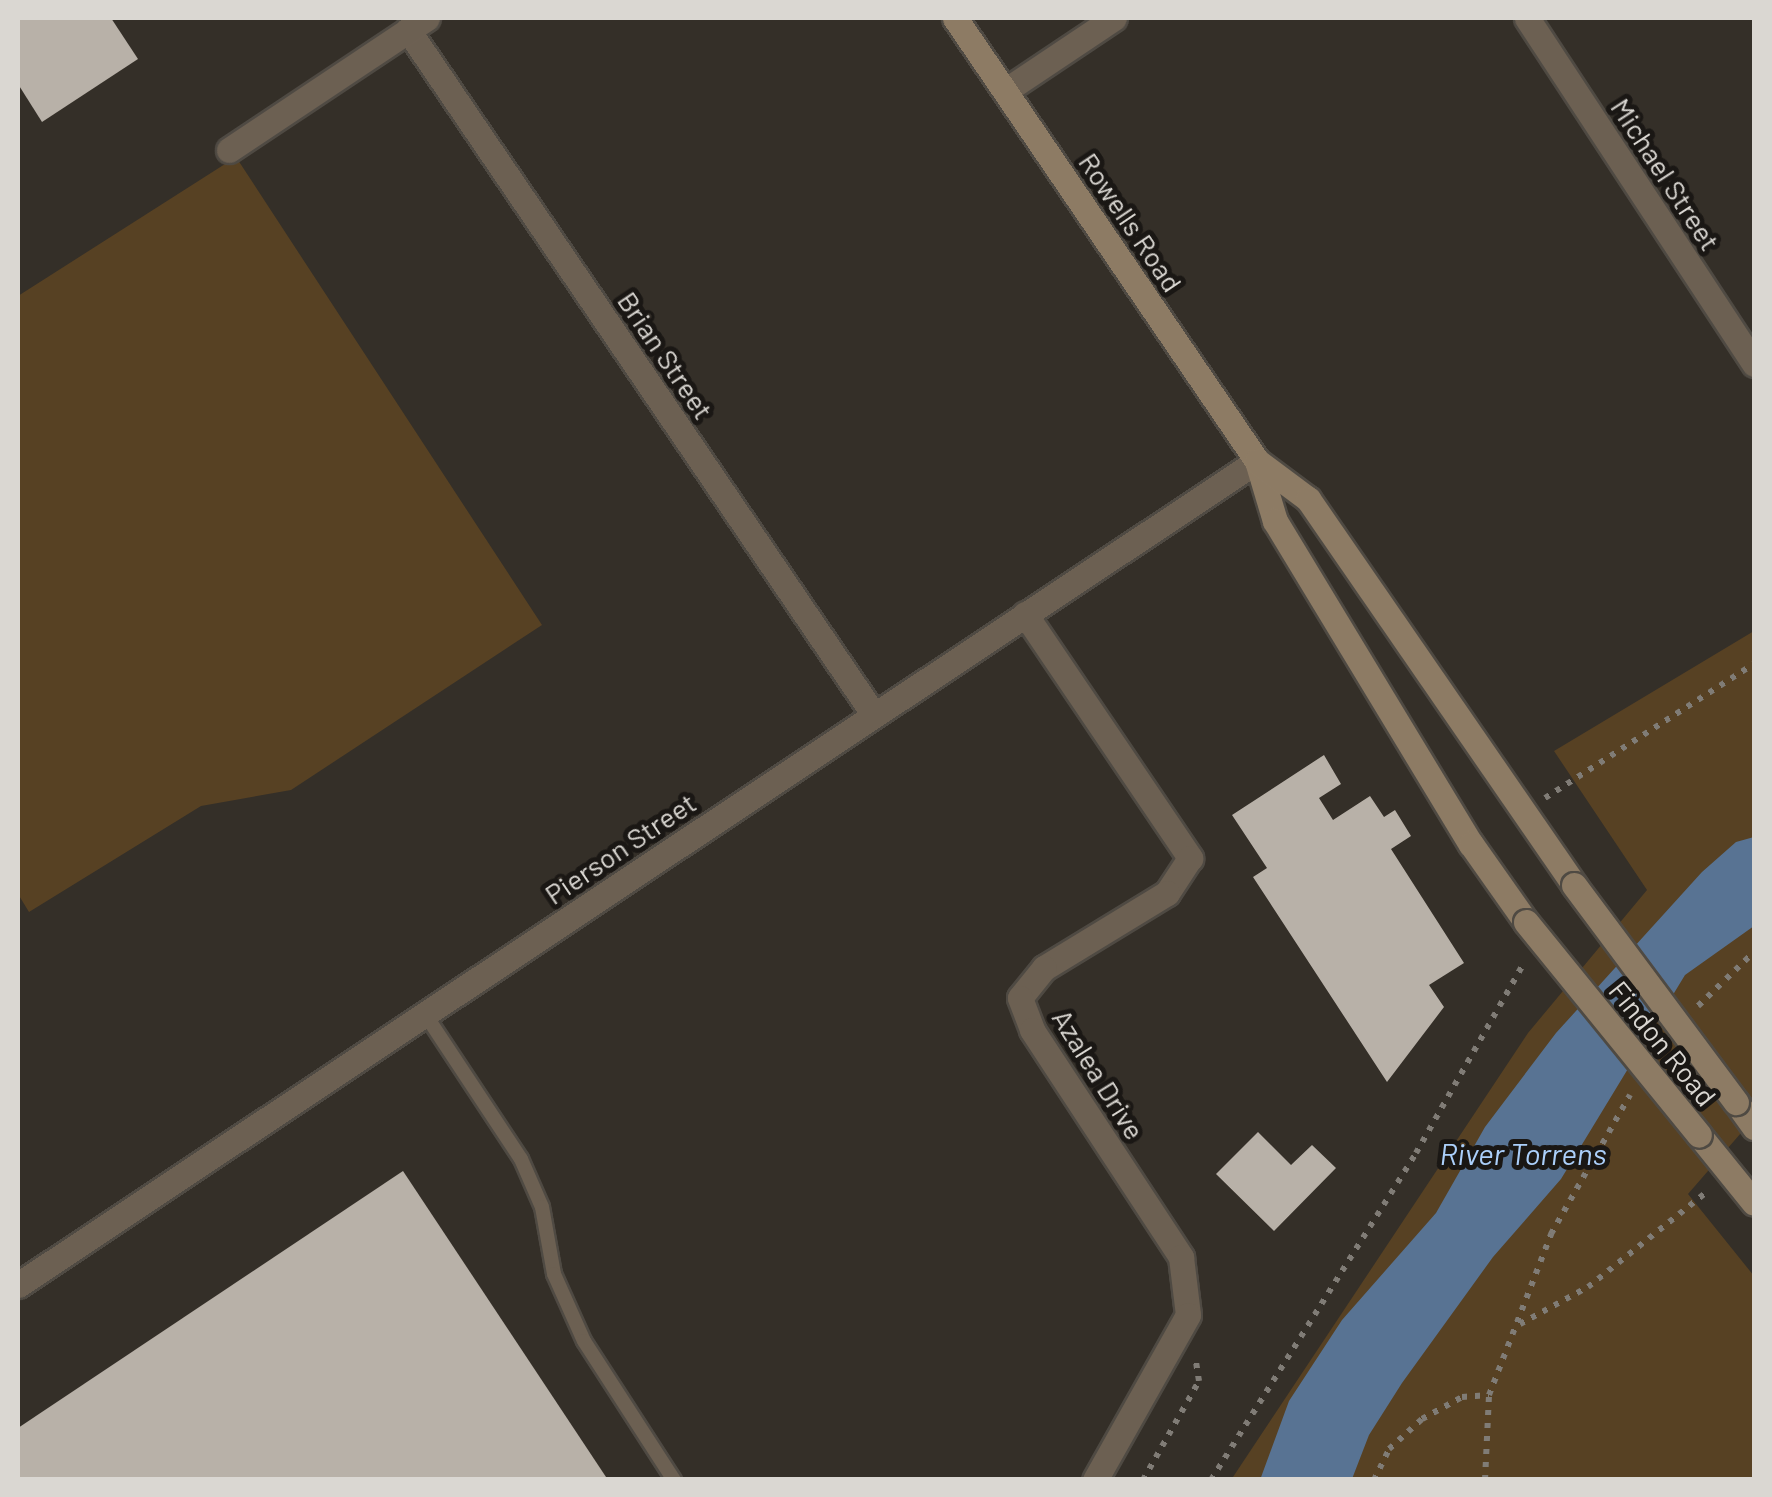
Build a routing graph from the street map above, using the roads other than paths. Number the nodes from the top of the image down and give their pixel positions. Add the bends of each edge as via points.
1 (955, 18) edge
2 (1114, 18) edge
3 (1527, 18) edge
4 (418, 24) edge
5 (1005, 92) junction
6 (229, 150) dead end
7 (1754, 364) edge
8 (1257, 461) junction
9 (1025, 614) junction
10 (874, 715) junction
11 (1574, 885) joint
12 (1526, 922) joint
13 (425, 1014) junction
14 (1754, 1127) edge
15 (1754, 1203) edge
16 (21, 1277) edge
17 (674, 1480) edge
18 (1094, 1480) edge

1 - 5 main road, Rowells Road
2 - 5 street
3 - 7 street, Michael Street
4 - 6 street, Brian Street
4 - 10 street, Brian Street
5 - 8 main road, Rowells Road
8 - 9 street, Pierson Street
8 - 11 main road, Rowells Road via 1308,499
8 - 12 main road, Rowells Road via 1275,521 1471,844
9 - 10 street, Pierson Street
9 - 18 street, Azalea Drive via 1190,858 1167,893 1044,968 1020,998 1032,1030 1181,1257 1188,1314
10 - 13 street, Pierson Street
11 - 14 main road, Findon Road, bridge
12 - 15 main road, Findon Road, bridge
13 - 16 street, Pierson Street
13 - 17 lane via 521,1158 542,1207 554,1274 584,1341

